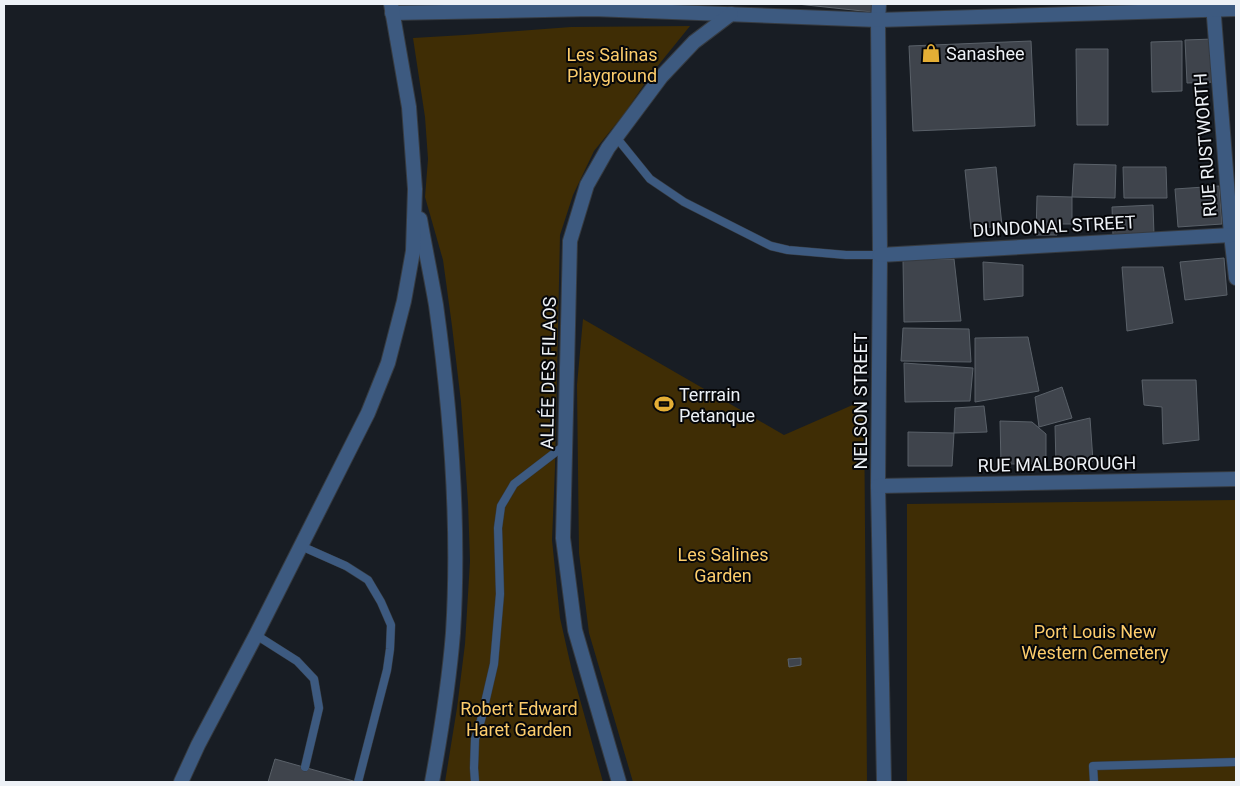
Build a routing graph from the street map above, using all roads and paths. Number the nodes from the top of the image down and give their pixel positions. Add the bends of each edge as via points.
1 (879, 4) edge
2 (593, 6) edge
3 (1213, 6) edge
4 (391, 8) edge
5 (731, 9) edge
6 (1236, 9) edge
7 (878, 20) junction
8 (616, 138) junction
9 (415, 188) junction
10 (1230, 235) junction
11 (880, 255) junction
12 (1236, 278) edge
13 (565, 445) junction
14 (1236, 479) edge
15 (878, 486) junction
16 (301, 546) junction
17 (256, 635) junction
18 (1236, 762) edge
19 (304, 768) dead end
20 (181, 782) edge
21 (358, 782) edge
22 (432, 782) edge
23 (475, 782) edge
24 (619, 782) edge
25 (884, 782) edge
26 (1094, 782) edge

1 - 7 street, NELSON STREET
2 - 4 street
2 - 5 street
3 - 6 street
3 - 7 street
3 - 10 street, RUE RUSTWORTH
4 - 9 street via 409,107
5 - 7 street
5 - 8 street, ALLÉE DES FILAOS via 661,77
7 - 11 street, NELSON STREET
8 - 11 lane via 657,184 684,202 771,246 846,255
8 - 13 street, ALLÉE DES FILAOS via 587,185 570,241
9 - 16 street via 414,251 388,363 368,413
9 - 22 street via 437,313 453,464 453,632 444,715
10 - 11 street, DUNDONAL STREET
10 - 12 street, RUE RUSTWORTH
11 - 15 street, NELSON STREET
13 - 23 lane via 514,484 501,506 498,528 500,594 494,664 475,740
13 - 24 street, ALLÉE DES FILAOS via 563,538 575,630
14 - 15 street, RUE MALBOROUGH
15 - 25 street, NELSON STREET
16 - 17 street
16 - 21 lane via 346,566 368,580 391,625 387,670
17 - 19 lane via 297,661 314,680 319,708
17 - 20 street
18 - 26 lane via 1093,766

